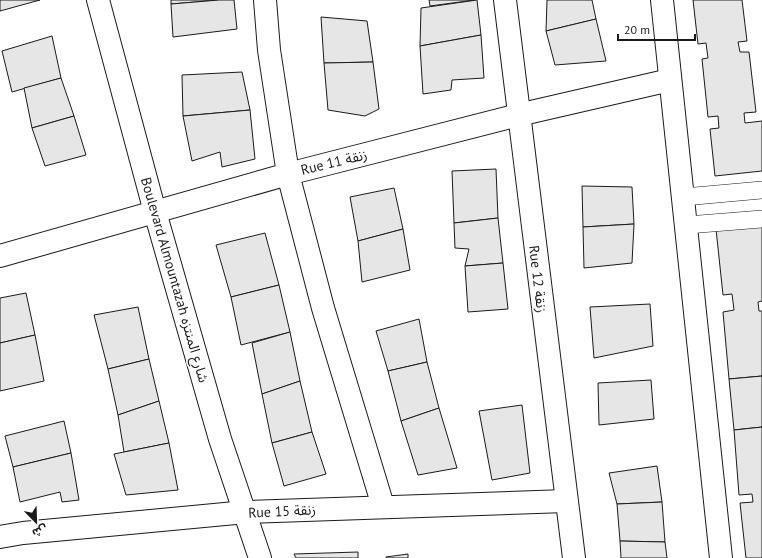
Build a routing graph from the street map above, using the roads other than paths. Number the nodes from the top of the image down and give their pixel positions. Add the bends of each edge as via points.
1 (98, 0) edge
2 (265, 0) edge
3 (505, 0) edge
4 (662, 0) edge
5 (670, 80) junction
6 (518, 115) junction
7 (288, 174) junction
8 (762, 190) edge
9 (684, 197) junction
10 (155, 212) junction
11 (762, 219) edge
12 (687, 225) junction
13 (0, 256) edge
14 (566, 501) junction
15 (383, 506) junction
16 (246, 512) junction
17 (0, 537) edge
18 (260, 558) edge
19 (574, 558) edge
20 (722, 558) edge

1 - 10 street, Boulevard Almountazah شارع المنتزه
2 - 7 street via 269,50
3 - 6 street, Rue 12 زنقة
4 - 5 street
5 - 6 street, Rue 11 زنقة
5 - 9 street
6 - 7 street, Rue 11 زنقة
6 - 14 street, Rue 12 زنقة
7 - 10 street, Rue 11 زنقة
7 - 15 street via 323,308
8 - 9 street
9 - 12 street
10 - 13 street, Rue 11 زنقة
10 - 16 street, Boulevard Almountazah شارع المنتزه via 220,439
11 - 12 street
12 - 20 street
14 - 15 street, Rue 15 زنقة
14 - 19 street, Rue 12 زنقة
15 - 16 street, Rue 15 زنقة
16 - 17 street, Rue 15 زنقة
16 - 18 street, Boulevard Almountazah شارع المنتزه

